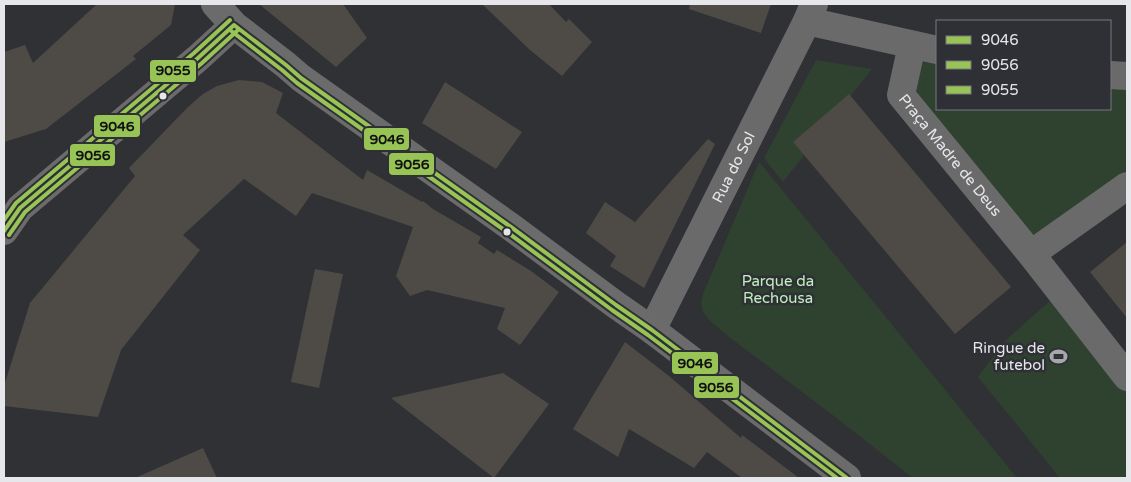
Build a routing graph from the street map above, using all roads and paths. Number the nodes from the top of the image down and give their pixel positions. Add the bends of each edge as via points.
1 (215, 4) edge
2 (811, 12) edge
3 (234, 25) junction
4 (924, 48) edge
5 (1111, 75) edge
6 (1127, 76) edge
7 (1127, 186) edge
8 (12, 208) edge
9 (4, 231) edge
10 (1031, 254) junction
11 (652, 330) junction
12 (1127, 377) edge
13 (846, 478) edge

1 - 3 main road
2 - 4 street
2 - 11 street, Rua do Sol
3 - 8 main road via 198,58
3 - 11 main road via 301,78
4 - 10 street, Praça Madre de Deus via 901,95
5 - 6 street
7 - 10 street
8 - 9 main road
10 - 12 street, Praça Madre de Deus
11 - 13 main road

